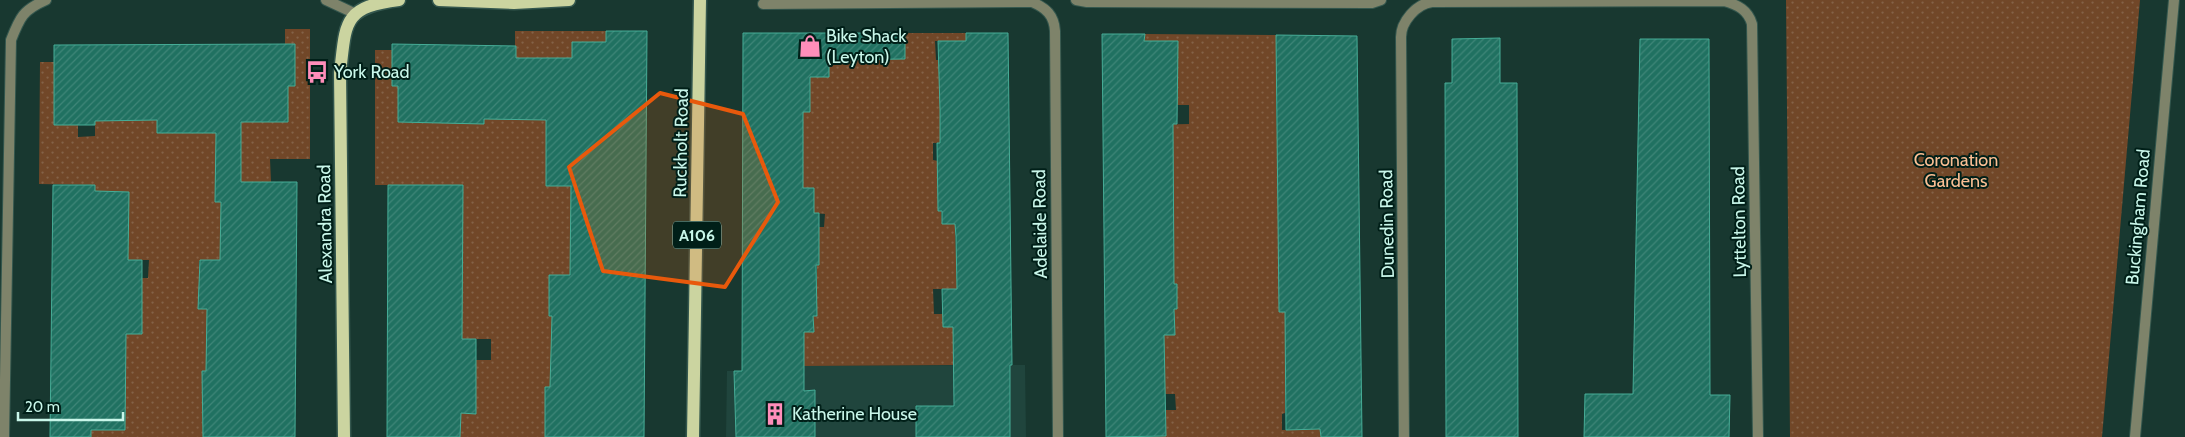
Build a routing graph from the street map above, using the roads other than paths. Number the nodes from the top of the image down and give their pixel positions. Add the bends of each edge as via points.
1 (46, 0) edge
2 (326, 0) edge
3 (399, 0) edge
4 (439, 0) edge
5 (569, 0) edge
6 (700, 0) edge
7 (1076, 0) edge
8 (1381, 0) edge
9 (2174, 0) edge
10 (763, 4) dead end
11 (356, 14) junction
12 (1411, 14) joint
13 (4, 437) edge
14 (344, 437) edge
15 (693, 437) edge
16 (1058, 437) edge
17 (1404, 437) edge
18 (1758, 437) edge
19 (2135, 437) edge

1 - 13 street via 29,8 19,19 11,40
2 - 11 street
3 - 11 main road via 368,6
4 - 5 main road via 514,3
6 - 15 main road, Ruckholt Road / A106
7 - 8 street via 1372,3
9 - 19 street, Buckingham Road
10 - 16 street, Adelaide Road via 1032,2 1049,12 1054,23
11 - 14 main road, Alexandra Road via 346,28 340,73
12 - 17 street, Dunedin Road via 1401,30
12 - 18 street, Lyttelton Road via 1425,3 1442,2 1724,1 1736,5 1750,16

